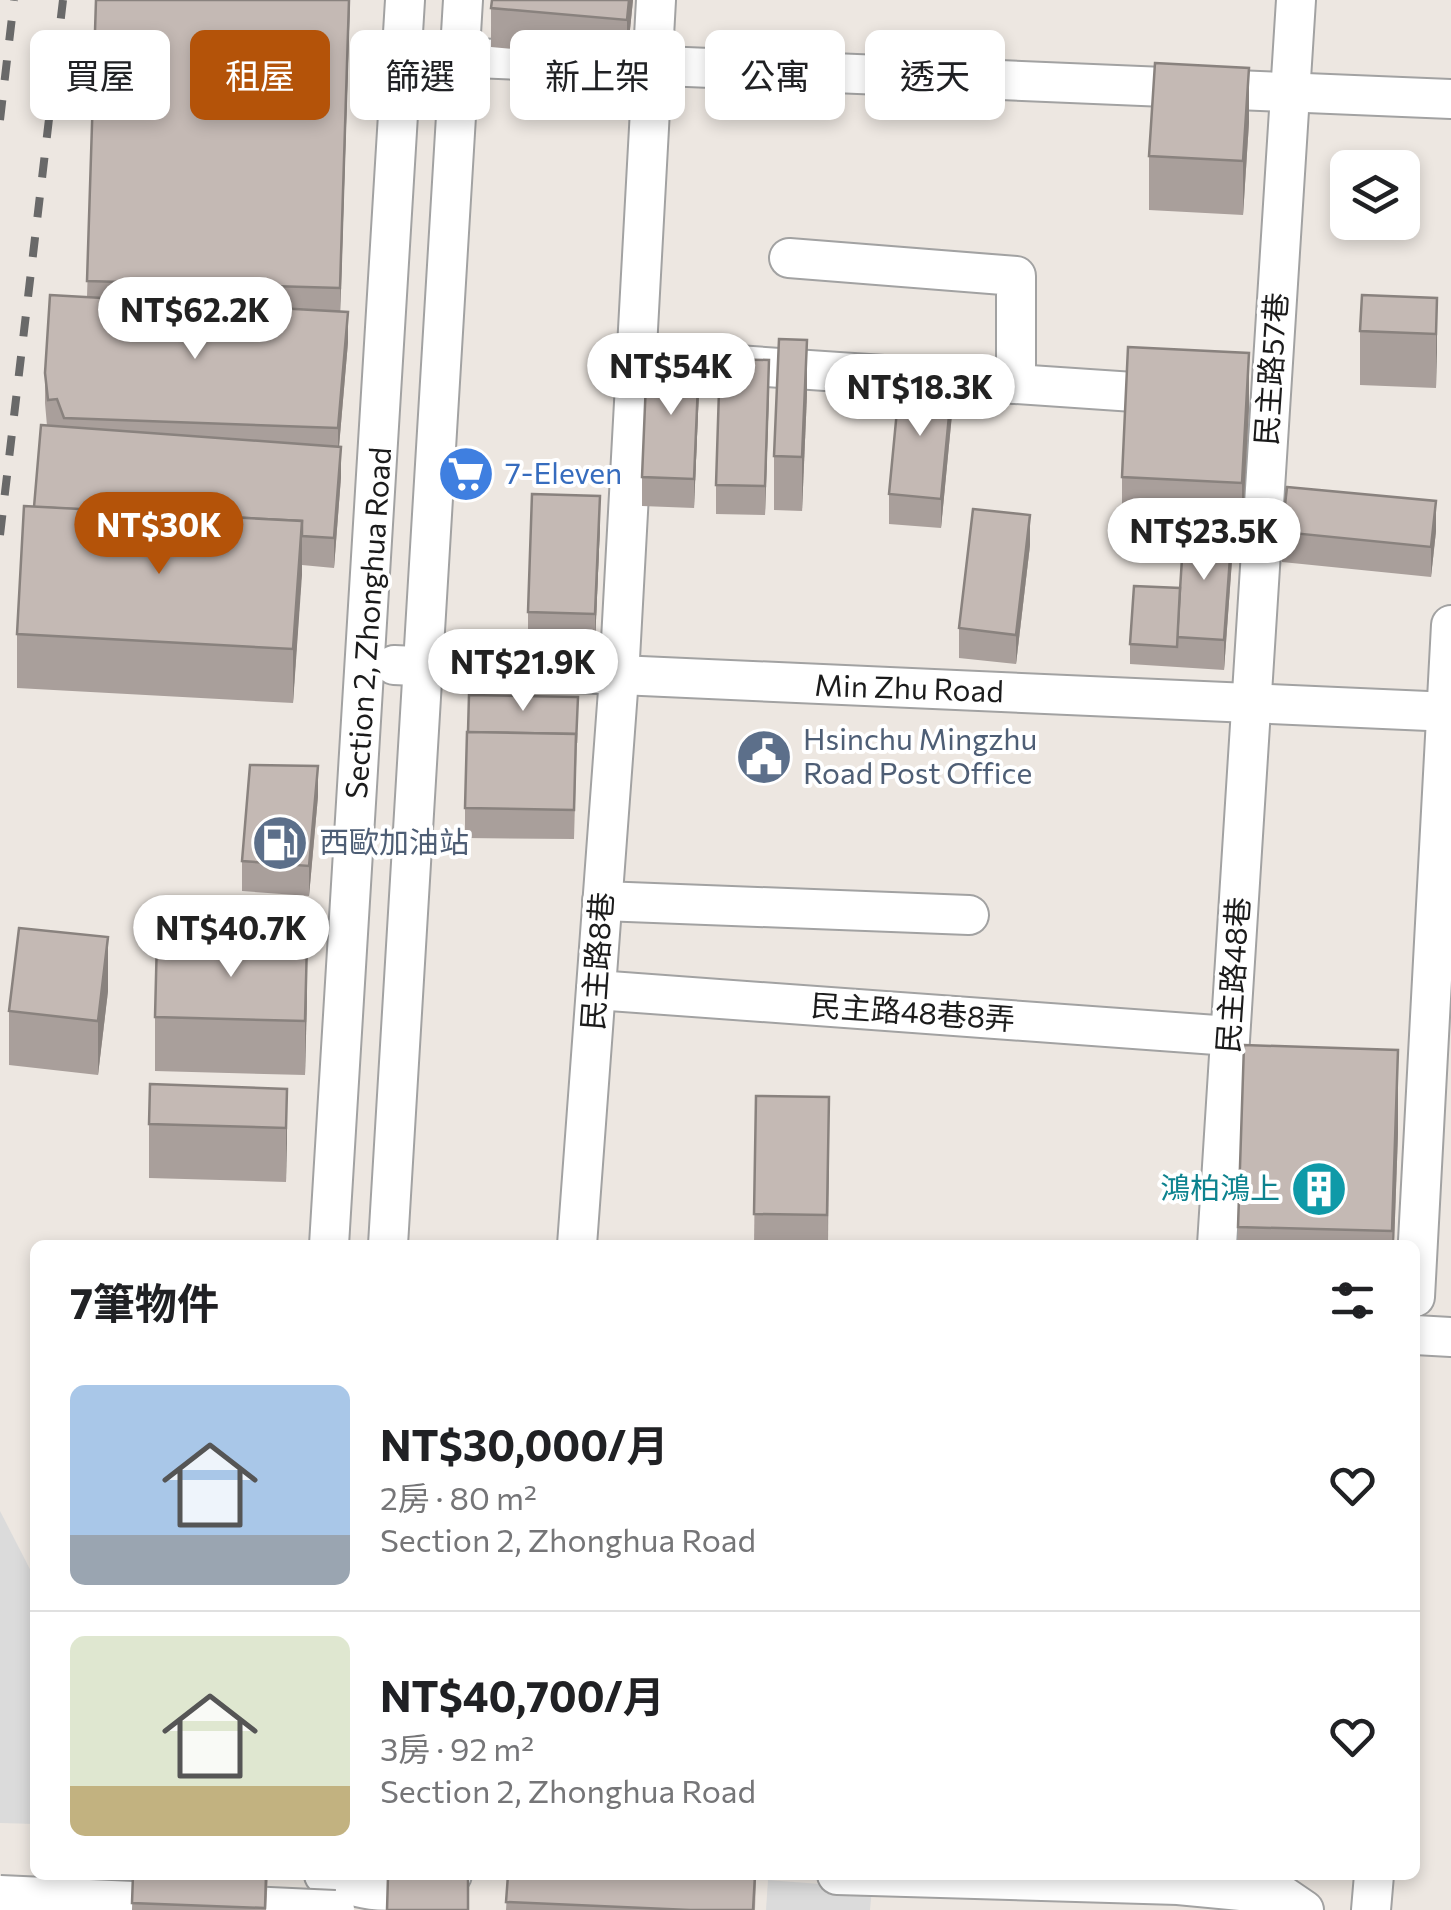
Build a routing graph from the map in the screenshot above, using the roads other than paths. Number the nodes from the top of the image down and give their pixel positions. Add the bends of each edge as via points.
1 (406, 0) edge
2 (463, 0) edge
3 (656, 0) edge
4 (1296, 0) edge
5 (404, 30) edge
6 (461, 30) edge
7 (654, 30) edge
8 (685, 66) edge
9 (1290, 93) junction
10 (1451, 100) edge
11 (398, 120) edge
12 (456, 120) edge
13 (649, 120) edge
14 (788, 258) dead end
15 (636, 359) junction
16 (1016, 384) junction
17 (1270, 401) junction
18 (1451, 625) edge
19 (367, 662) junction
20 (420, 669) junction
21 (618, 677) junction
22 (1250, 704) junction
23 (1448, 712) edge
24 (602, 901) junction
25 (969, 916) dead end
26 (596, 990) junction
27 (1230, 1036) junction
28 (329, 1240) edge
29 (388, 1240) edge
30 (577, 1240) edge
31 (1217, 1240) edge
32 (1418, 1240) edge
33 (1420, 1335) edge
34 (1451, 1336) edge
35 (107, 1880) edge
36 (302, 1880) edge
37 (440, 1880) edge
38 (1178, 1880) edge
39 (1374, 1880) edge
40 (343, 1892) edge
41 (0, 1895) edge
42 (102, 1910) edge
43 (299, 1910) edge
44 (1304, 1910) edge
45 (1371, 1910) edge

1 - 5 street, Section 2, Zhonghua Road
2 - 6 street, Section 2, Zhonghua Road
3 - 7 street, 民主路8巷
4 - 9 street, 民主路57巷
8 - 9 street
9 - 10 street
9 - 17 street, 民主路57巷
11 - 19 street, Section 2, Zhonghua Road
12 - 20 street, Section 2, Zhonghua Road
13 - 15 street, 民主路8巷
14 - 16 street via 1016,276
15 - 16 street
15 - 21 street, 民主路8巷
16 - 17 street
17 - 22 street, 民主路57巷
18 - 23 street
19 - 20 street, Min Zhu Road
19 - 28 street, Section 2, Zhonghua Road
20 - 21 street, Min Zhu Road
20 - 29 street, Section 2, Zhonghua Road
21 - 22 street, Min Zhu Road
21 - 24 street, 民主路8巷
22 - 23 street, Min Zhu Road
22 - 27 street, 民主路48巷
23 - 32 street
24 - 25 street
24 - 26 street, 民主路8巷
26 - 27 street, 民主路48巷8弄
26 - 30 street, 民主路8巷
27 - 31 street, 民主路48巷
33 - 34 street
35 - 42 street
36 - 43 street
37 - 40 street via 408,1893
38 - 44 street via 1282,1895
39 - 45 street
40 - 41 street, bridge

